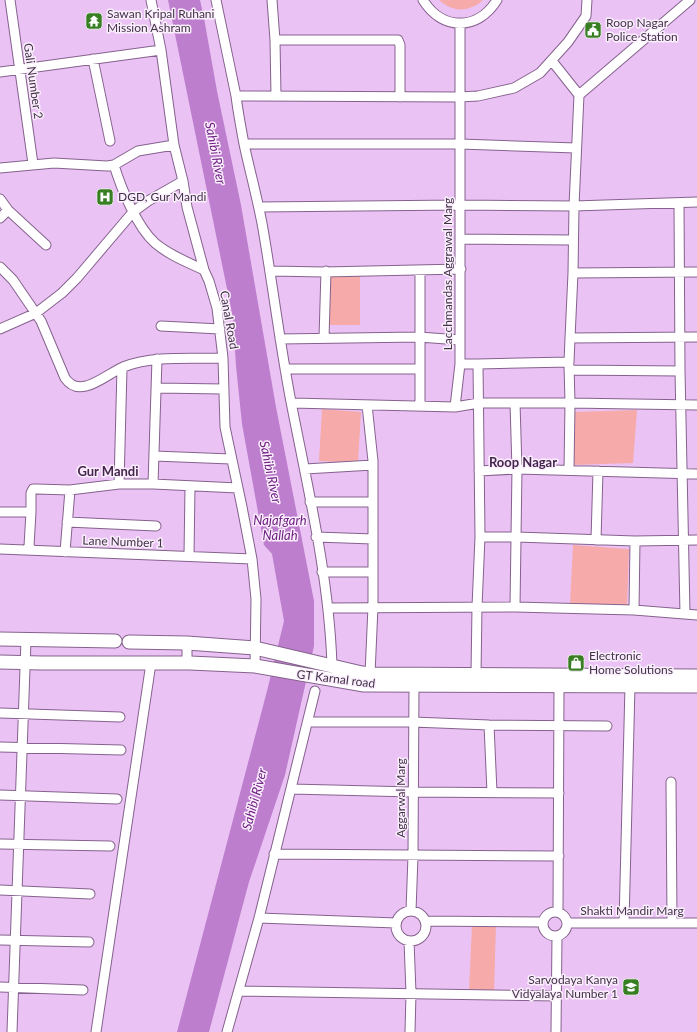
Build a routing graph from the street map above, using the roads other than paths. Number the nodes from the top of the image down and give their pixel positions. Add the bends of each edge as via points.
1 (10, 0) edge
2 (151, 0) edge
3 (216, 0) edge
4 (272, 0) edge
5 (423, 0) edge
6 (497, 0) edge
7 (587, 0) edge
8 (690, 0) edge
9 (460, 23) junction
10 (275, 40) junction
11 (161, 50) junction
12 (93, 59) junction
13 (552, 60) junction
14 (20, 69) junction
15 (0, 72) edge
16 (579, 95) junction
17 (236, 96) junction
18 (276, 96) junction
19 (400, 97) junction
20 (459, 97) junction
21 (110, 141) dead end
22 (174, 144) junction
23 (244, 144) junction
24 (460, 144) junction
25 (576, 148) junction
26 (33, 164) junction
27 (114, 165) junction
28 (0, 168) edge
29 (183, 181) junction
30 (0, 199) edge
31 (697, 202) edge
32 (679, 203) junction
33 (460, 205) junction
34 (574, 206) junction
35 (259, 207) junction
36 (8, 210) junction
37 (133, 212) junction
38 (0, 218) edge
39 (461, 239) junction
40 (573, 240) junction
41 (46, 245) dead end
42 (0, 267) edge
43 (461, 269) junction
44 (204, 270) junction
45 (420, 270) junction
46 (271, 271) junction
47 (326, 272) junction
48 (679, 272) junction
49 (697, 272) edge
50 (573, 273) junction
51 (36, 313) junction
52 (161, 326) dead end
53 (0, 329) edge
54 (220, 329) junction
55 (419, 337) junction
56 (681, 337) junction
57 (697, 337) edge
58 (280, 338) junction
59 (324, 338) junction
60 (570, 338) junction
61 (460, 340) junction
62 (224, 358) junction
63 (157, 359) junction
64 (460, 364) junction
65 (478, 364) junction
66 (569, 366) junction
67 (122, 368) junction
68 (285, 369) junction
69 (420, 369) junction
70 (680, 371) junction
71 (156, 388) junction
72 (224, 389) junction
73 (570, 402) junction
74 (292, 403) junction
75 (479, 403) junction
76 (515, 403) junction
77 (697, 404) edge
78 (367, 405) junction
79 (681, 405) junction
80 (420, 406) junction
81 (455, 407) junction
82 (154, 456) junction
83 (231, 459) junction
84 (373, 465) junction
85 (305, 469) junction
86 (517, 469) junction
87 (569, 470) junction
88 (479, 471) junction
89 (598, 471) junction
90 (683, 473) junction
91 (697, 474) edge
92 (119, 484) junction
93 (153, 484) junction
94 (190, 486) junction
95 (238, 488) junction
96 (70, 490) junction
97 (310, 502) junction
98 (373, 502) junction
99 (0, 512) edge
100 (31, 512) junction
101 (67, 522) junction
102 (156, 526) dead end
103 (316, 537) junction
104 (480, 537) junction
105 (516, 537) junction
106 (373, 539) junction
107 (596, 540) junction
108 (684, 540) junction
109 (697, 540) edge
110 (635, 541) junction
111 (0, 549) edge
112 (32, 550) junction
113 (65, 552) junction
114 (189, 556) junction
115 (252, 559) junction
116 (322, 572) junction
117 (373, 572) junction
118 (515, 606) junction
119 (373, 607) junction
120 (477, 607) junction
121 (328, 608) junction
122 (634, 610) junction
123 (685, 614) junction
124 (697, 615) edge
125 (0, 639) edge
126 (26, 640) junction
127 (115, 641) dead end
128 (129, 642) dead end
129 (187, 643) junction
130 (255, 648) junction
131 (0, 662) edge
132 (26, 663) junction
133 (151, 663) junction
134 (187, 663) junction
135 (327, 664) junction
136 (255, 666) junction
137 (370, 674) junction
138 (476, 675) junction
139 (696, 682) edge
140 (414, 685) junction
141 (559, 686) junction
142 (630, 686) junction
143 (315, 691) dead end
144 (0, 713) edge
145 (24, 714) junction
146 (120, 717) dead end
147 (308, 722) junction
148 (414, 722) junction
149 (489, 725) junction
150 (560, 726) junction
151 (607, 726) dead end
152 (0, 747) edge
153 (23, 748) junction
154 (122, 750) dead end
155 (671, 782) dead end
156 (291, 789) junction
157 (413, 792) junction
158 (492, 792) junction
159 (559, 793) junction
160 (0, 795) edge
161 (21, 795) junction
162 (117, 799) dead end
163 (0, 844) edge
164 (19, 844) junction
165 (110, 846) dead end
166 (274, 854) junction
167 (413, 856) junction
168 (558, 856) junction
169 (0, 890) edge
170 (17, 890) junction
171 (90, 894) dead end
172 (411, 911) junction
173 (558, 912) junction
174 (259, 918) junction
175 (425, 921) junction
176 (542, 922) junction
177 (672, 922) junction
178 (396, 923) junction
179 (567, 923) junction
180 (624, 923) junction
181 (697, 923) edge
182 (557, 936) junction
183 (0, 940) edge
184 (16, 940) junction
185 (409, 941) junction
186 (89, 942) dead end
187 (0, 987) edge
188 (14, 987) junction
189 (83, 990) dead end
190 (239, 991) junction
191 (411, 993) junction
192 (557, 996) junction
193 (12, 1032) edge
194 (96, 1032) edge
195 (227, 1032) edge
196 (410, 1032) edge
197 (556, 1032) edge

1 - 14 street, Gali Number 2
2 - 11 street, Canal Road
3 - 17 street
4 - 10 street
5 - 9 street via 429,10 440,19
6 - 9 street via 492,9 480,18 469,23
7 - 13 street via 586,16
8 - 16 street
9 - 20 street, Lacchmandas Aggrawal Marg
10 - 18 street
10 - 19 street via 398,40
11 - 12 street
11 - 22 street, Canal Road
12 - 14 street
12 - 21 street
13 - 16 street
13 - 20 street via 540,73 514,88 478,96
14 - 15 street
14 - 26 street, Gali Number 2
16 - 25 street
17 - 18 street
17 - 23 street
18 - 19 street
19 - 20 street
20 - 24 street, Lacchmandas Aggrawal Marg
22 - 27 street via 138,150
22 - 29 street, Canal Road
23 - 24 street
23 - 35 street
24 - 25 street
24 - 33 street, Lacchmandas Aggrawal Marg
25 - 34 street
26 - 27 street
26 - 28 street
27 - 37 street
29 - 37 street
29 - 44 street, Canal Road via 187,207
30 - 36 street
31 - 32 street
32 - 34 street
32 - 48 street
33 - 34 street
33 - 35 street
33 - 39 street, Lacchmandas Aggrawal Marg
34 - 40 street
35 - 46 street
36 - 38 street
36 - 41 street
37 - 44 street via 155,243 180,260
37 - 51 street via 77,278
39 - 40 street
39 - 43 street, Lacchmandas Aggrawal Marg
40 - 50 street
42 - 51 street via 14,280
43 - 45 street
43 - 61 street, Lacchmandas Aggrawal Marg
44 - 54 street, Canal Road
45 - 47 street
45 - 55 street
46 - 47 street
46 - 58 street
47 - 59 street
48 - 49 street
48 - 50 street
48 - 56 street
50 - 60 street
51 - 53 street
51 - 67 street via 69,385 85,387
52 - 54 street
54 - 62 street, Canal Road
55 - 59 street
55 - 61 street
55 - 69 street
56 - 57 street
56 - 60 street
56 - 70 street
58 - 59 street
58 - 68 street
60 - 66 street
61 - 64 street, Lacchmandas Aggrawal Marg
62 - 63 street
62 - 72 street, Canal Road
63 - 67 street
63 - 71 street
64 - 65 street, Lacchmandas Aggrawal Marg
64 - 81 street
65 - 66 street, Lacchmandas Aggrawal Marg
65 - 75 street
66 - 70 street, Lacchmandas Aggrawal Marg
66 - 73 street
67 - 92 street
68 - 69 street
68 - 74 street
69 - 80 street
70 - 79 street
71 - 72 street
71 - 82 street
72 - 83 street, Canal Road via 225,427
73 - 76 street
73 - 79 street
73 - 87 street
74 - 78 street
74 - 85 street
75 - 76 street
75 - 81 street
75 - 88 street
76 - 86 street
77 - 79 street
78 - 80 street
78 - 84 street
79 - 90 street
80 - 81 street
82 - 83 street
82 - 93 street
83 - 95 street, Canal Road
84 - 85 street
84 - 98 street
85 - 97 street
86 - 87 street
86 - 88 street
86 - 105 street
87 - 89 street
88 - 104 street
89 - 90 street
89 - 107 street
90 - 91 street
90 - 108 street
92 - 93 street
92 - 96 street
93 - 94 street
94 - 95 street
94 - 114 street
95 - 115 street, Canal Road
96 - 100 street via 34,489 31,493
96 - 101 street
97 - 98 street
97 - 103 street
98 - 106 street
99 - 100 street
100 - 112 street via 29,546
101 - 102 street
101 - 113 street
103 - 106 street
103 - 116 street
104 - 105 street
104 - 120 street
105 - 107 street
105 - 118 street
106 - 117 street
107 - 110 street
108 - 109 street
108 - 110 street
108 - 123 street
110 - 122 street
111 - 112 street, Lane Number 1
112 - 113 street, Lane Number 1
113 - 114 street, Lane Number 1
114 - 115 street, Lane Number 1
115 - 130 street, Canal Road via 256,599
116 - 117 street
116 - 121 street
117 - 119 street
118 - 120 street
118 - 122 street
119 - 120 street
119 - 121 street
119 - 137 street
120 - 138 street
121 - 135 street via 331,630
122 - 123 street
123 - 124 street
125 - 126 main road
126 - 127 main road
126 - 132 street
128 - 129 main road, GT Karnal road
129 - 130 main road, GT Karnal road
129 - 134 street
130 - 135 main road, GT Karnal road
130 - 136 street, Canal Road
131 - 132 main road, GT Karnal road
132 - 133 main road, GT Karnal road
132 - 145 street
133 - 134 main road, GT Karnal road
133 - 194 street
134 - 136 main road, GT Karnal road
135 - 137 main road, GT Karnal road
136 - 140 main road, GT Karnal road via 364,685
137 - 138 main road, GT Karnal road
138 - 139 main road, GT Karnal road
139 - 142 main road, GT Karnal road
140 - 141 main road, GT Karnal road
140 - 148 street, Aggarwal Marg
141 - 142 main road, GT Karnal road
141 - 150 street
142 - 180 street
143 - 147 street
144 - 145 street
145 - 146 street
145 - 153 street
147 - 148 street
147 - 156 street
148 - 149 street
148 - 157 street, Aggarwal Marg
149 - 150 street
149 - 158 street
150 - 151 street
150 - 159 street
152 - 153 street
153 - 154 street
153 - 161 street
155 - 177 street
156 - 157 street
156 - 166 street
157 - 158 street
157 - 167 street, Aggarwal Marg
158 - 159 street
159 - 168 street
160 - 161 street
161 - 162 street
161 - 164 street
163 - 164 street
164 - 165 street
164 - 170 street
166 - 167 street
166 - 174 street
167 - 168 street
167 - 172 street, Aggarwal Marg
168 - 173 street
169 - 170 street
170 - 171 street
170 - 184 street
172 - 175 street via 421,915
172 - 178 street via 401,914
173 - 176 street via 547,915
173 - 179 street via 564,916
174 - 178 street
174 - 190 street
175 - 176 street
175 - 185 street via 426,927 421,938
176 - 182 street via 546,932
177 - 180 street, Shakti Mandir Marg
177 - 181 street, Shakti Mandir Marg
178 - 185 street via 399,935
179 - 180 street, Shakti Mandir Marg
179 - 182 street via 566,930
182 - 192 street
183 - 184 street
184 - 186 street
184 - 188 street
185 - 191 street
187 - 188 street
188 - 189 street
188 - 193 street
190 - 191 street
190 - 195 street
191 - 192 street
191 - 196 street
192 - 197 street

